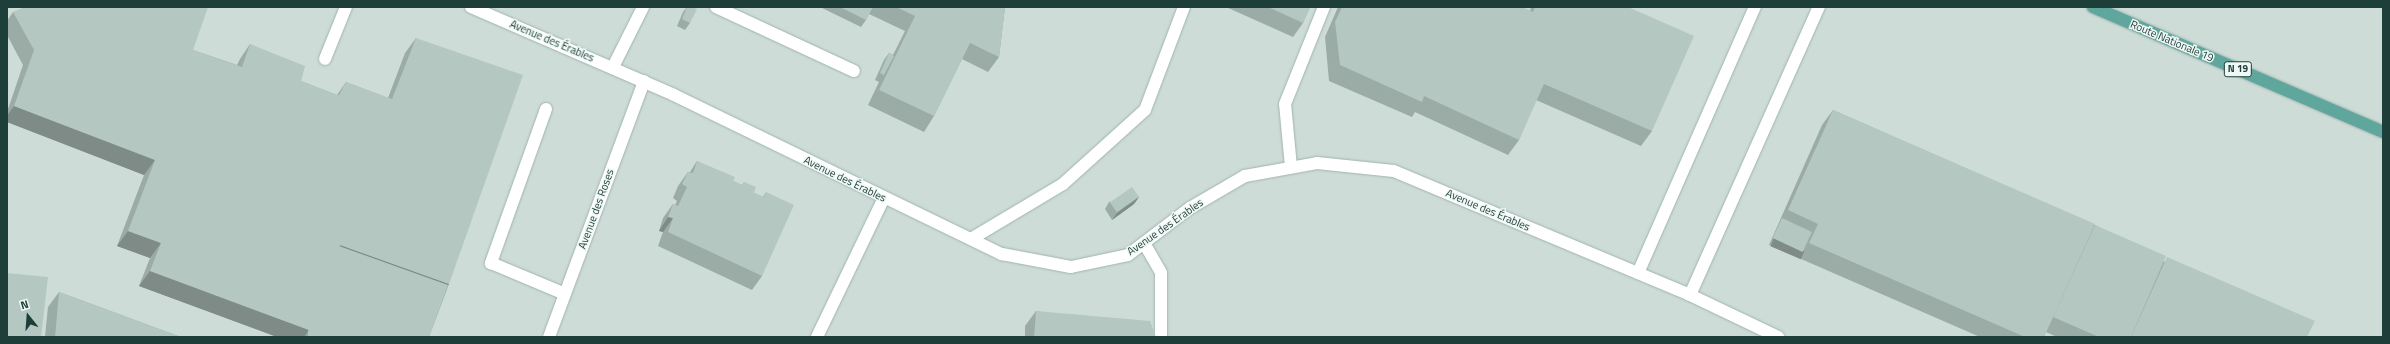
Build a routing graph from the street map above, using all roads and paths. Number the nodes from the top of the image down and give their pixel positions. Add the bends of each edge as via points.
1 (346, 7) edge
2 (471, 7) edge
3 (643, 7) edge
4 (716, 7) edge
5 (1184, 7) edge
6 (1324, 7) edge
7 (1755, 7) edge
8 (1819, 7) edge
9 (2093, 7) edge
10 (325, 59) dead end
11 (613, 68) junction
12 (854, 71) dead end
13 (644, 81) junction
14 (546, 109) dead end
15 (2383, 132) edge
16 (1291, 168) junction
17 (884, 198) junction
18 (971, 239) junction
19 (1144, 243) junction
20 (1638, 273) junction
21 (565, 294) junction
22 (1690, 295) junction
23 (549, 337) edge
24 (817, 337) edge
25 (1161, 337) edge
26 (1778, 337) edge

1 - 10 street
2 - 11 street, Avenue des Érables
3 - 11 street
4 - 12 street
5 - 18 street via 1145,110 1063,184
6 - 16 street via 1285,104
7 - 20 street
8 - 22 street
9 - 15 main road, Route Nationale 19 / N 19
11 - 13 street, Avenue des Érables
13 - 17 street, Avenue des Érables
13 - 21 street, Avenue des Roses
14 - 21 street via 491,263
16 - 19 street, Avenue des Érables via 1245,176 1190,208
16 - 20 street, Avenue des Érables via 1317,163 1394,171
17 - 18 street, Avenue des Érables
17 - 24 street
18 - 19 street, Avenue des Érables via 1002,254 1071,267 1128,255
19 - 25 street via 1161,273
20 - 22 street, Avenue des Érables
21 - 23 street, Avenue des Roses
22 - 26 street, Avenue des Érables

